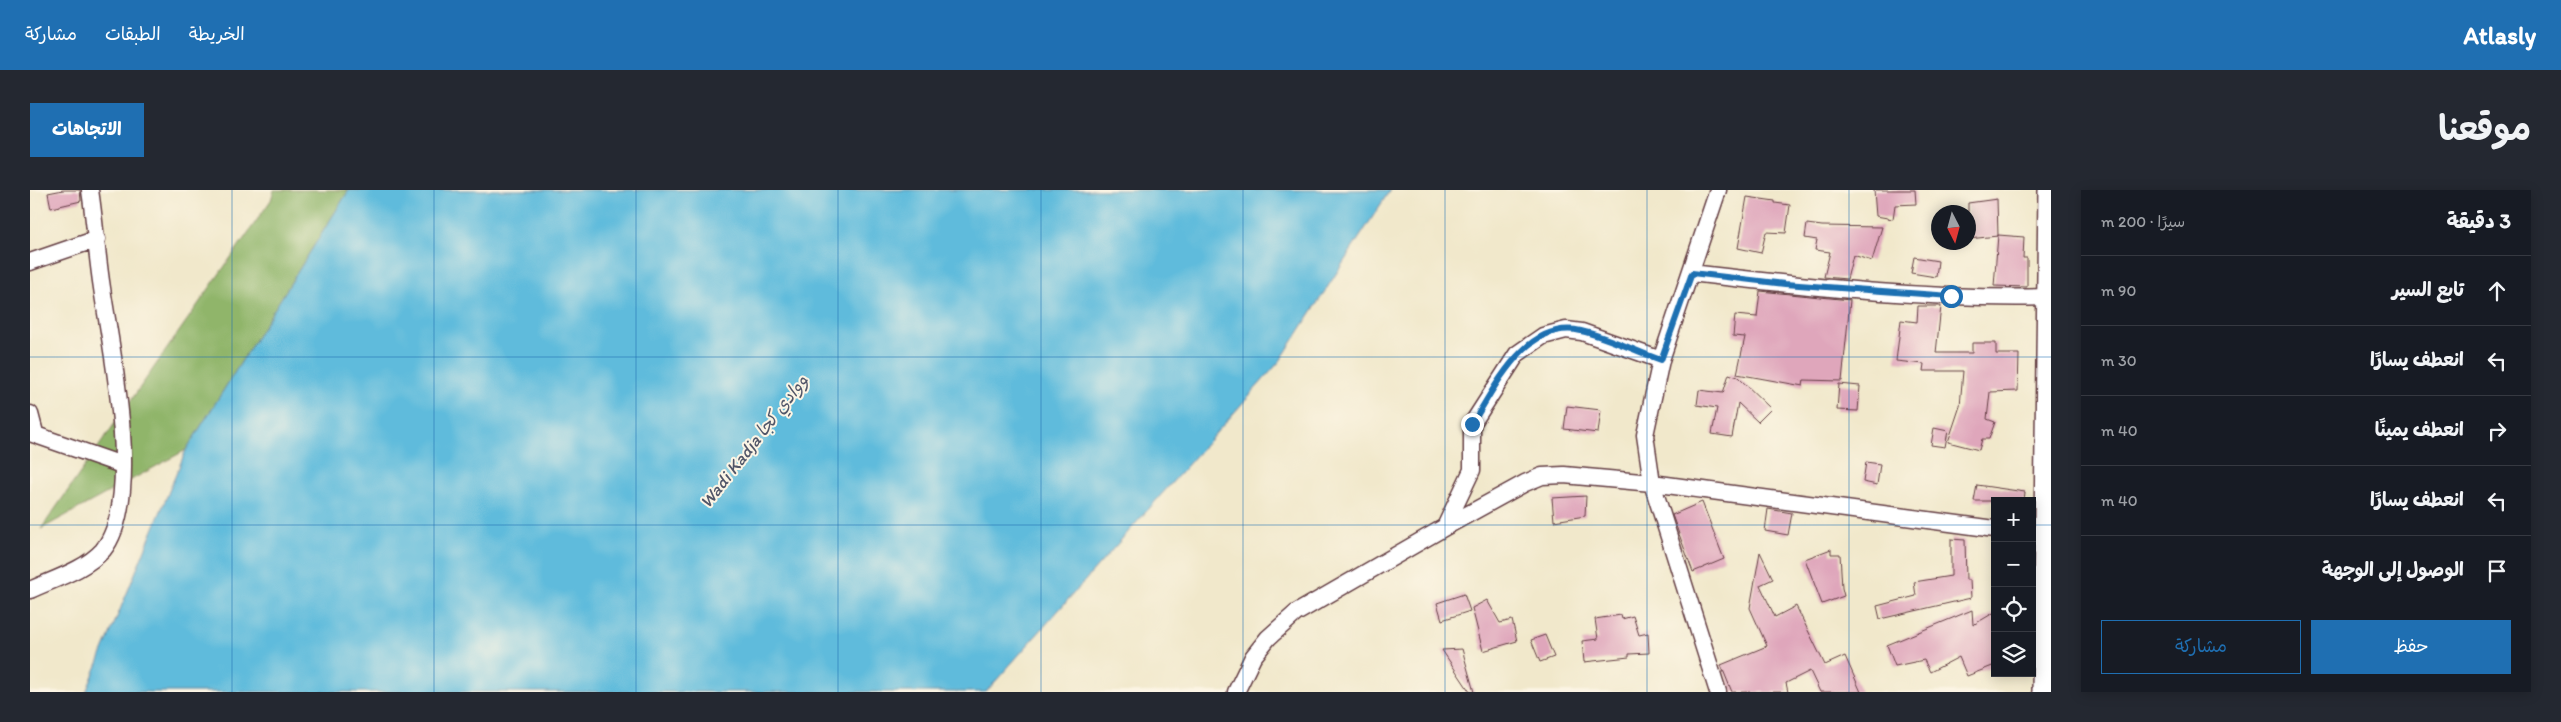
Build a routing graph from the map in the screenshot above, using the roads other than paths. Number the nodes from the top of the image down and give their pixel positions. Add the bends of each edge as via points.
1 (90, 190) edge
2 (1718, 190) edge
3 (2049, 190) edge
4 (97, 240) junction
5 (30, 262) edge
6 (1692, 273) junction
7 (2050, 297) edge
8 (1661, 360) junction
9 (2049, 407) edge
10 (30, 414) edge
11 (33, 433) edge
12 (122, 465) junction
13 (1652, 482) junction
14 (1445, 527) junction
15 (1991, 528) edge
16 (2039, 535) edge
17 (30, 590) edge
18 (1236, 692) edge
19 (1718, 692) edge
20 (2043, 692) edge

1 - 4 street
2 - 6 street
3 - 7 street
4 - 5 street
4 - 12 street via 116,373
6 - 7 street via 1942,296
6 - 8 street
7 - 9 street
8 - 13 street via 1645,435
8 - 14 street via 1582,332 1566,330 1543,336 1517,354 1472,424 1472,470
9 - 16 street
10 - 11 street
11 - 12 street
12 - 17 street via 121,505 114,532 102,550 86,564
13 - 14 street via 1542,476
13 - 15 street
13 - 19 street
14 - 18 street via 1296,613 1268,638 1253,657
16 - 20 street

